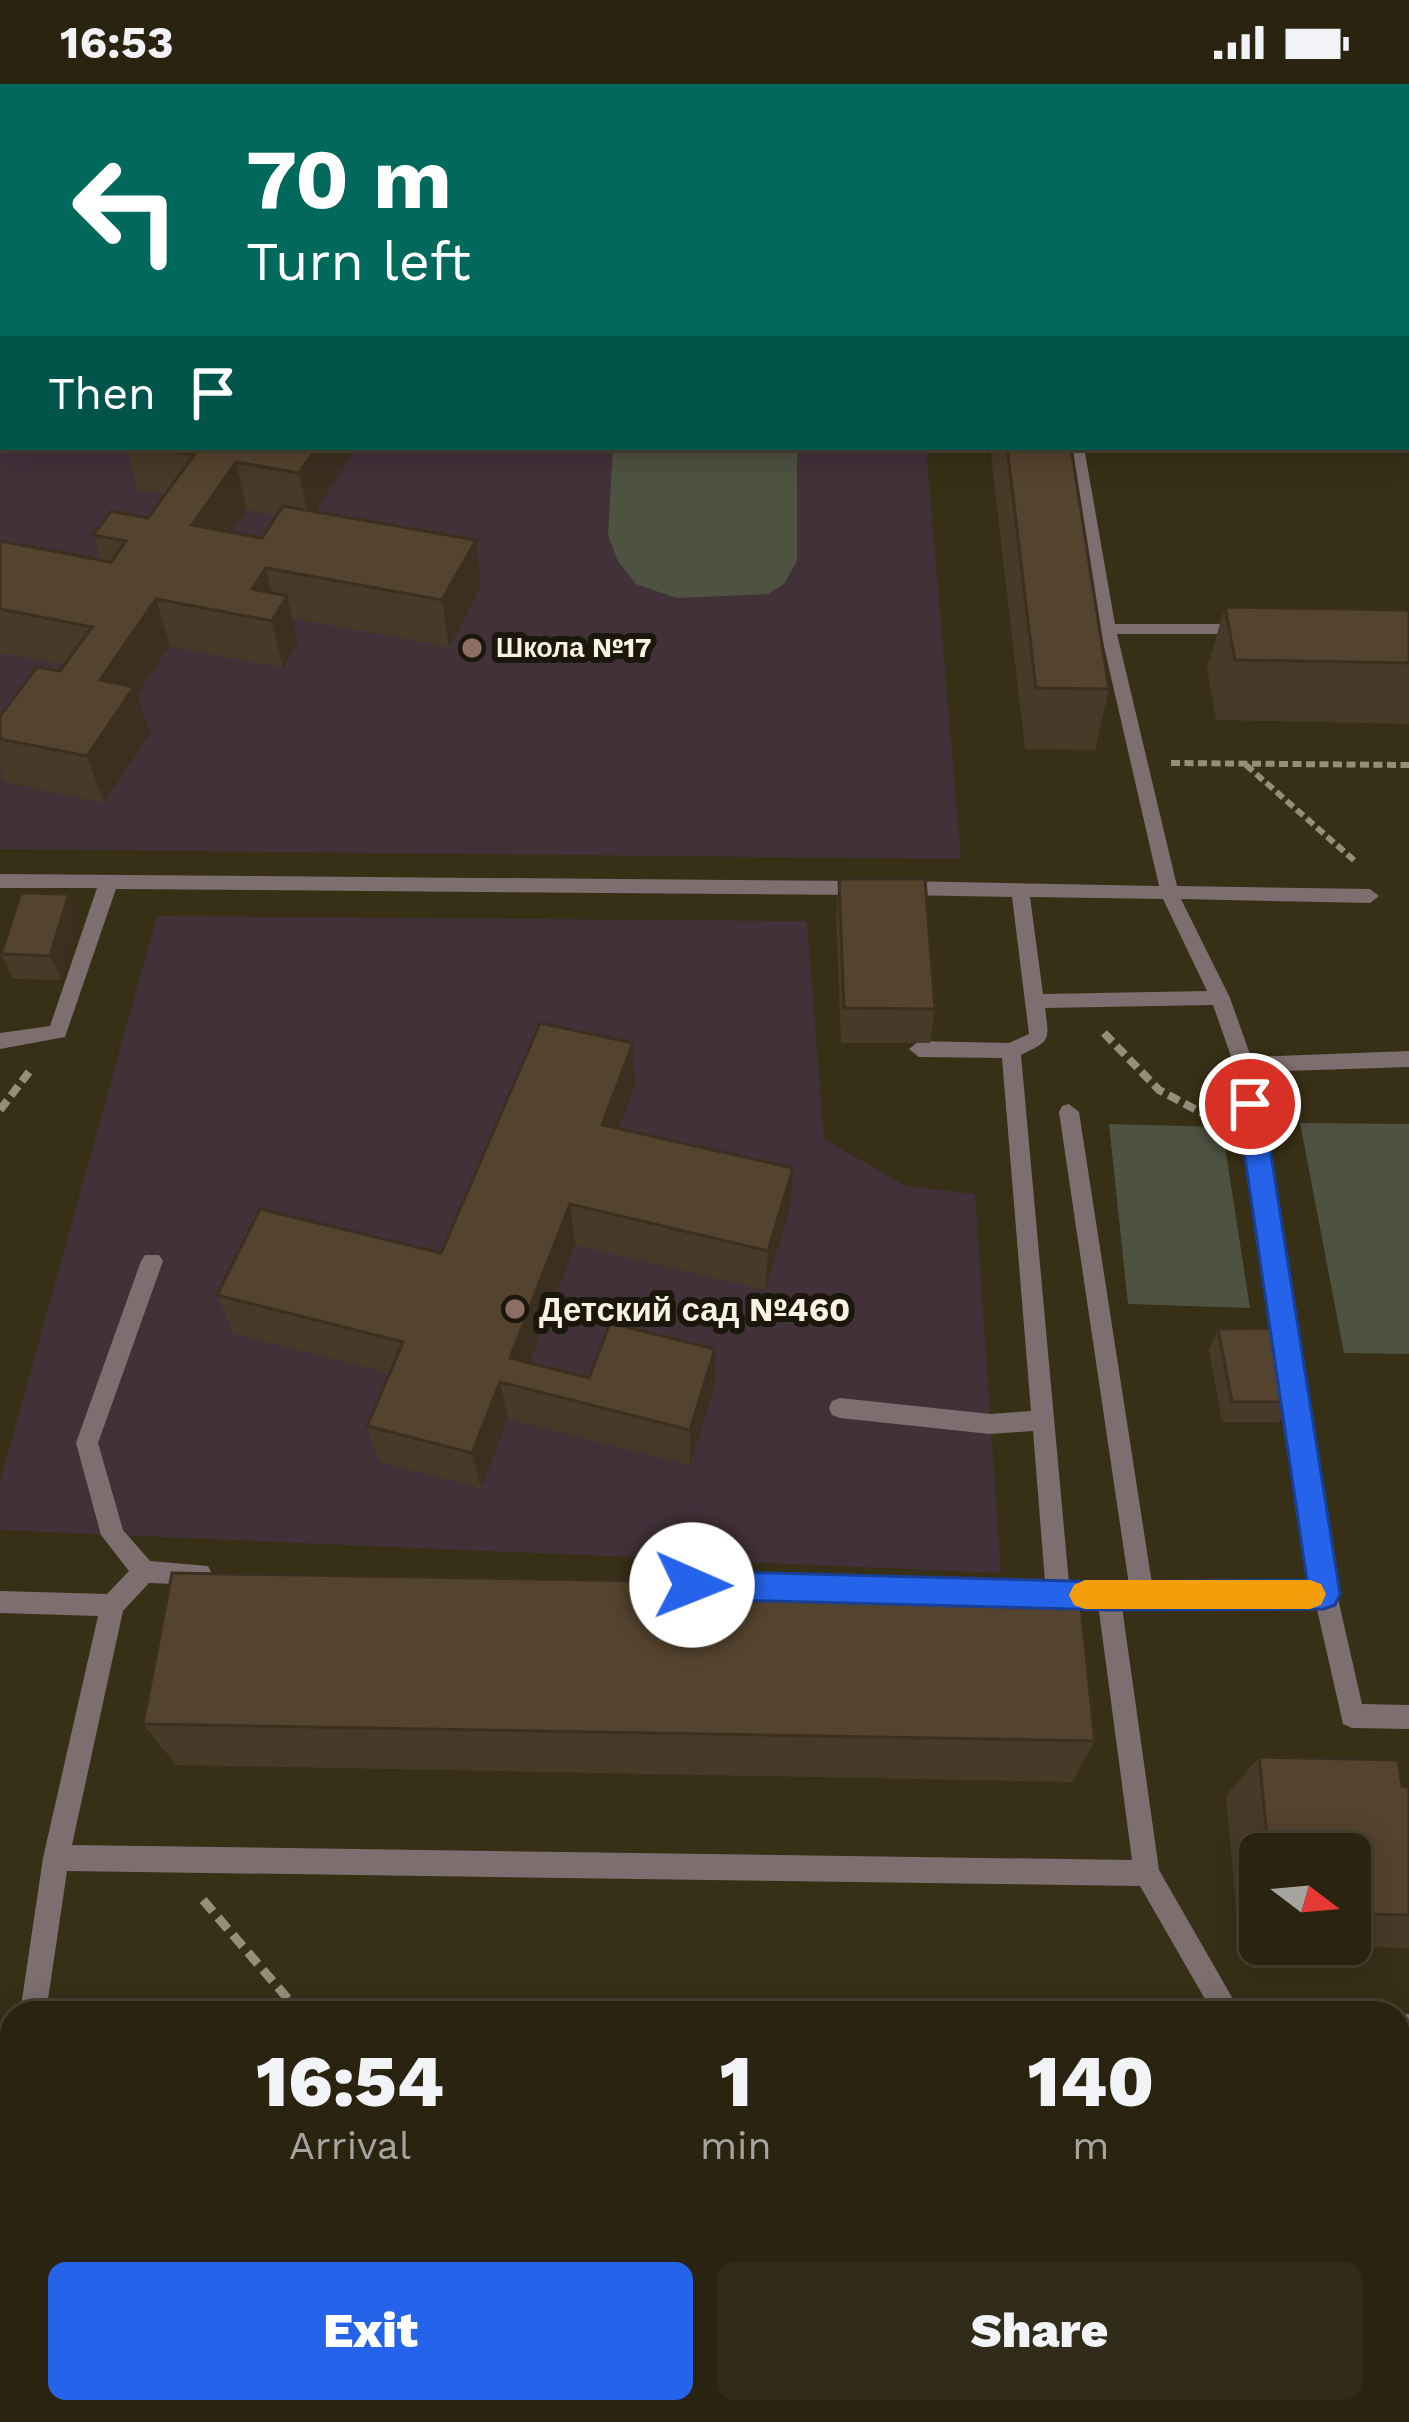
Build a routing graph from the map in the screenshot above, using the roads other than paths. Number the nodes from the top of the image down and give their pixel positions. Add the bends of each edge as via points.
1 (1078, 450) edge
2 (1108, 629) junction
3 (1264, 630) edge
4 (0, 881) edge
5 (108, 884) junction
6 (1020, 889) junction
7 (1170, 895) junction
8 (1370, 896) dead end
9 (1220, 998) junction
10 (1033, 1001) junction
11 (0, 1041) edge
12 (919, 1049) edge
13 (1011, 1051) junction
14 (1409, 1059) edge
15 (1244, 1065) junction
16 (1069, 1112) dead end
17 (152, 1261) dead end
18 (840, 1408) dead end
19 (1042, 1420) junction
20 (144, 1572) junction
21 (214, 1574) edge
22 (1142, 1594) junction
23 (1324, 1594) junction
24 (1108, 1596) junction
25 (0, 1603) edge
26 (112, 1604) junction
27 (1409, 1717) edge
28 (56, 1858) junction
29 (1147, 1873) junction
30 (35, 2001) edge
31 (1221, 2001) edge

1 - 2 lane
2 - 3 lane
2 - 7 lane
4 - 5 lane
5 - 6 lane
5 - 11 lane via 58,1032
6 - 7 lane
6 - 10 lane
7 - 8 lane
7 - 9 lane
9 - 10 lane
9 - 15 lane
10 - 13 lane via 1039,1038
12 - 13 lane
13 - 19 lane
14 - 15 lane
15 - 23 lane
16 - 22 lane
17 - 20 lane via 87,1443 113,1535
18 - 19 lane via 990,1424
19 - 24 lane via 1046,1593
20 - 21 lane
20 - 26 lane
22 - 23 lane
22 - 24 lane
23 - 27 lane via 1352,1716
24 - 29 lane
25 - 26 lane
26 - 28 lane
28 - 29 lane
28 - 30 lane
29 - 31 lane

